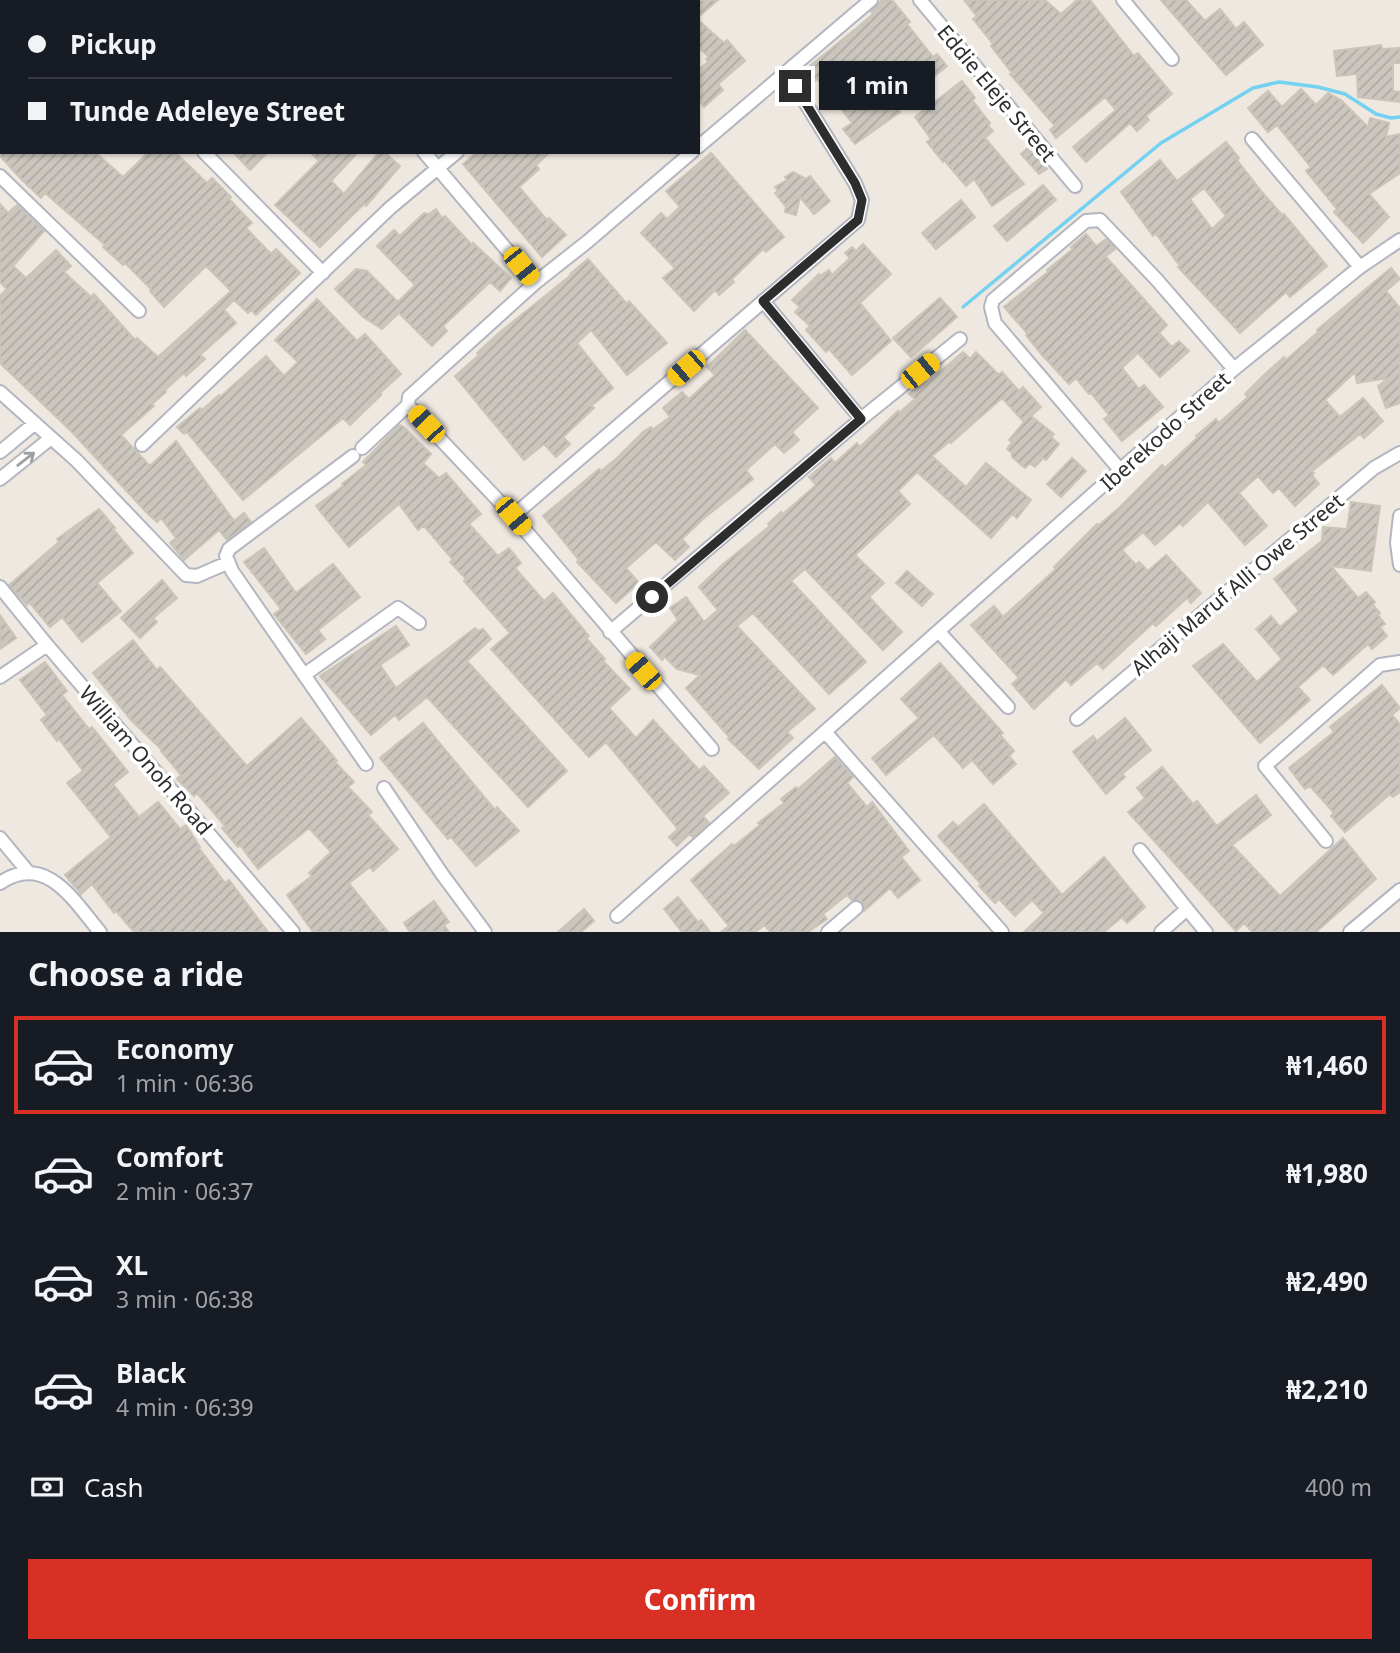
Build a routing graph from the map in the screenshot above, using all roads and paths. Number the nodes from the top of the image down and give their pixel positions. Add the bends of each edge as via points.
1 (871, 0) edge
2 (920, 0) edge
3 (1123, 0) edge
4 (1172, 59) dead end
5 (786, 73) junction
6 (1252, 139) dead end
7 (703, 143) edge
8 (206, 154) edge
9 (426, 154) edge
10 (455, 154) edge
11 (690, 154) edge
12 (439, 168) junction
13 (0, 176) edge
14 (1075, 186) dead end
15 (1400, 240) edge
16 (1360, 267) junction
17 (323, 272) junction
18 (535, 283) junction
19 (763, 301) junction
20 (139, 311) dead end
21 (960, 339) dead end
22 (1234, 369) junction
23 (0, 392) edge
24 (408, 405) junction
25 (861, 419) junction
26 (34, 424) junction
27 (51, 438) junction
28 (142, 445) dead end
29 (0, 452) edge
30 (1400, 453) edge
31 (1121, 471) junction
32 (0, 479) edge
33 (513, 516) junction
34 (1400, 516) edge
35 (227, 563) junction
36 (1400, 565) edge
37 (0, 587) edge
38 (419, 622) dead end
39 (610, 632) junction
40 (939, 632) junction
41 (47, 645) junction
42 (1400, 662) edge
43 (304, 675) junction
44 (0, 677) edge
45 (1008, 708) dead end
46 (1077, 719) dead end
47 (826, 733) junction
48 (712, 749) dead end
49 (366, 765) dead end
50 (384, 788) dead end
51 (0, 838) edge
52 (1326, 841) dead end
53 (1140, 850) dead end
54 (29, 873) junction
55 (0, 883) edge
56 (1400, 890) edge
57 (856, 908) dead end
58 (1187, 909) junction
59 (617, 916) dead end
60 (100, 932) edge
61 (293, 932) edge
62 (485, 932) edge
63 (828, 932) edge
64 (1002, 932) edge
65 (1161, 932) edge
66 (1206, 932) edge
67 (1350, 932) edge

1 - 5 street
2 - 14 street, Eddie Eleje Street
3 - 4 street
5 - 7 street
5 - 19 street via 862,200 858,220
6 - 16 street
8 - 17 street
9 - 12 street
10 - 12 street
11 - 18 street
12 - 17 street
12 - 18 street
13 - 20 street
15 - 16 street, Iberekodo Street
16 - 22 street, Iberekodo Street
17 - 28 street
18 - 24 street via 409,397
19 - 25 street
19 - 33 street
21 - 25 street
22 - 31 street, Iberekodo Street
22 - 31 street via 1100,220 1086,221 993,300 995,323
23 - 26 street
24 - 33 street
24 - 35 street via 357,452 229,549
25 - 39 street
26 - 27 street
26 - 29 street
32 -> 27 street
27 - 35 street via 186,575 197,576
30 - 46 street, Alhaji Maruf Alli Owe Street via 1374,468
31 - 40 street, Iberekodo Street
33 - 39 street
34 - 36 street
35 - 43 street
37 - 41 street, William Onoh Road
38 - 43 street via 398,608
39 - 48 street
40 - 45 street
40 - 47 street, Iberekodo Street
41 - 44 street
41 - 61 street, William Onoh Road
42 - 52 street via 1380,665 1265,766
43 - 49 street
47 - 59 street, Iberekodo Street
47 - 64 street
50 - 62 street
51 - 54 street
53 - 58 street
54 - 55 street
54 - 60 street via 56,883
56 - 67 street
57 - 63 street
58 - 65 street
58 - 66 street

